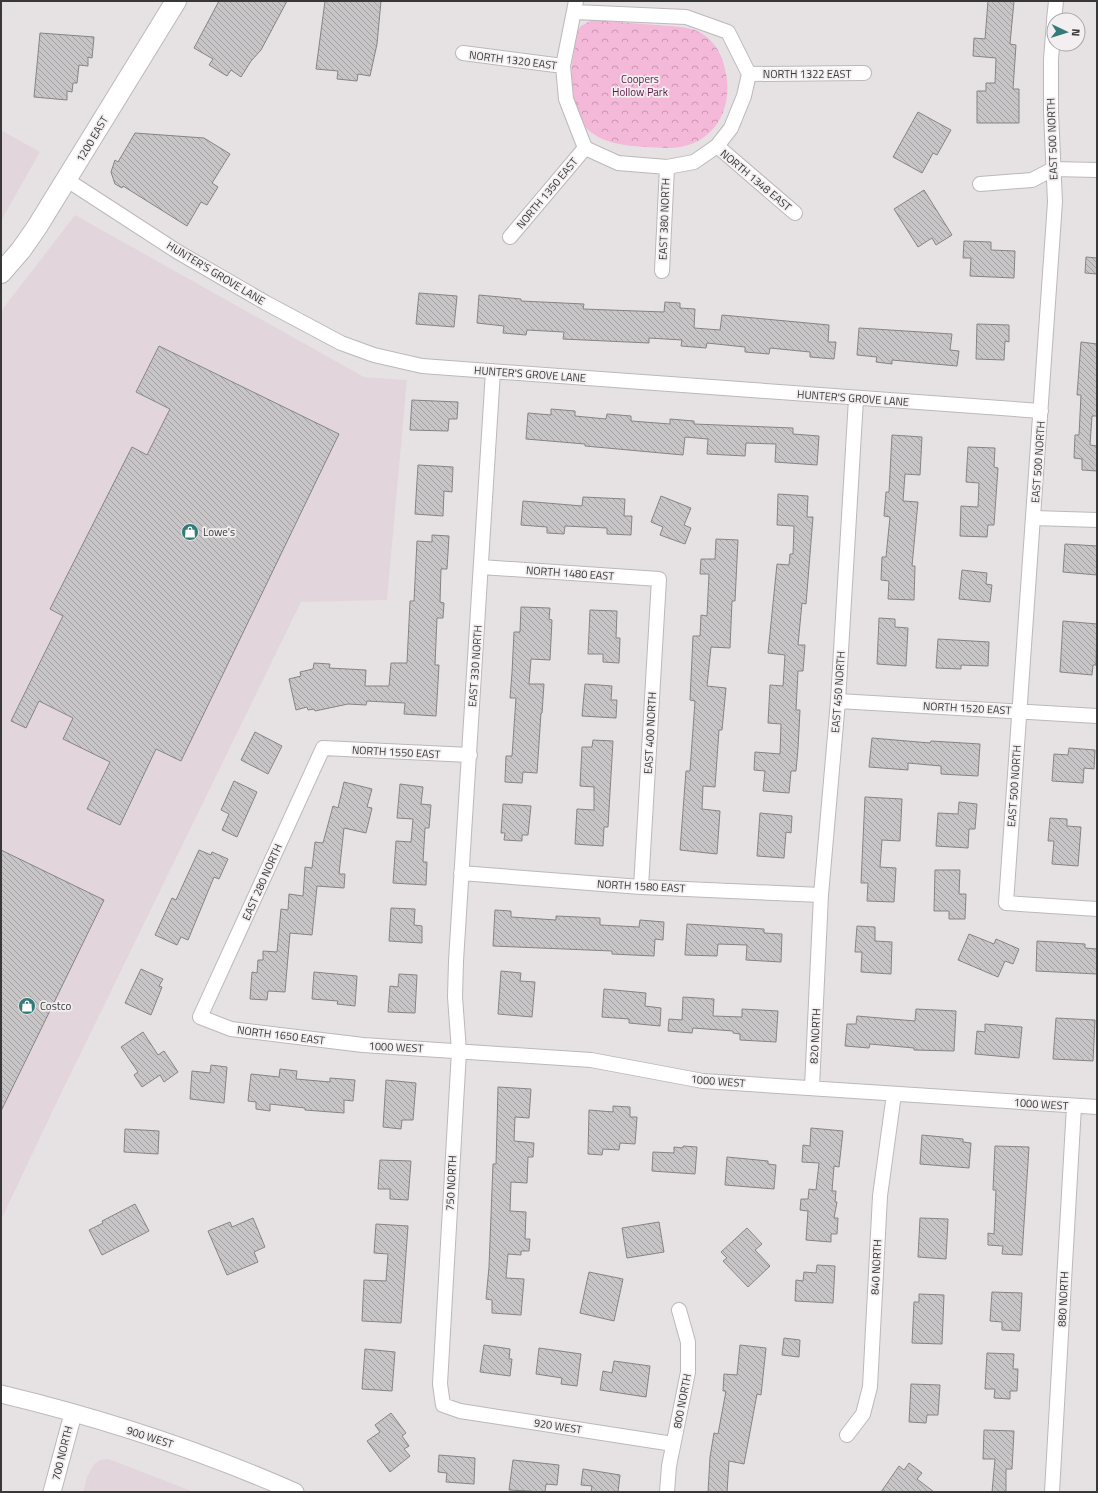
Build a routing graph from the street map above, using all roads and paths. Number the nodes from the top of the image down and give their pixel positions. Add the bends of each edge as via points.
1 (176, 1) edge
2 (1056, 1) edge
3 (576, 6) edge
4 (1055, 12) edge
5 (1052, 52) edge
6 (463, 53) dead end
7 (563, 66) junction
8 (864, 73) dead end
9 (749, 74) junction
10 (717, 146) junction
11 (585, 148) junction
12 (667, 167) junction
13 (1053, 169) junction
14 (1097, 170) edge
15 (67, 180) junction
16 (980, 184) dead end
17 (795, 213) dead end
18 (510, 237) dead end
19 (662, 271) dead end
20 (1, 273) edge
21 (493, 371) junction
22 (856, 399) junction
23 (1041, 411) junction
24 (1034, 518) junction
25 (1097, 520) edge
26 (481, 567) junction
27 (659, 579) joint
28 (838, 701) junction
29 (1019, 711) junction
30 (1097, 716) edge
31 (323, 748) joint
32 (470, 755) junction
33 (461, 873) junction
34 (641, 887) junction
35 (822, 895) junction
36 (1097, 909) edge
37 (456, 961) joint
38 (818, 985) joint
39 (200, 1017) joint
40 (363, 1045) joint
41 (459, 1051) junction
42 (812, 1087) junction
43 (894, 1094) junction
44 (1074, 1106) junction
45 (1097, 1107) edge
46 (679, 1310) dead end
47 (1, 1394) edge
48 (443, 1405) joint
49 (73, 1414) junction
50 (847, 1435) dead end
51 (673, 1444) junction
52 (52, 1492) edge
53 (295, 1492) edge
54 (667, 1492) edge
55 (1052, 1492) edge

1 - 15 main road, 1200 EAST
2 - 4 street, EAST 500 NORTH
3 - 7 street
3 - 9 street via 686,16 728,32
5 - 13 street, EAST 500 NORTH
6 - 7 street, NORTH 1320 EAST
7 - 11 street via 566,99
8 - 9 street, NORTH 1322 EAST
9 - 10 street via 744,96 731,128
10 - 12 street via 694,162
10 - 17 street, NORTH 1348 EAST
11 - 12 street via 618,163
11 - 18 street, NORTH 1350 EAST
12 - 19 street, EAST 380 NORTH
13 - 14 street
13 - 16 street via 1032,180
13 - 23 street, EAST 500 NORTH via 1054,202
15 - 20 main road, 1200 EAST via 21,250
15 - 21 street, HUNTER'S GROVE LANE via 178,252 341,343 374,355 422,366
21 - 22 street, HUNTER'S GROVE LANE
21 - 26 street, EAST 330 NORTH
22 - 23 street, HUNTER'S GROVE LANE
22 - 28 street, EAST 450 NORTH
23 - 24 street, EAST 500 NORTH
24 - 25 street
24 - 29 street, EAST 500 NORTH
26 - 27 street, NORTH 1480 EAST
26 - 32 street, EAST 330 NORTH
27 - 34 street, EAST 400 NORTH
28 - 29 street, NORTH 1520 EAST
28 - 35 street, EAST 450 NORTH
29 - 30 street, NORTH 1520 EAST
29 - 36 street, EAST 500 NORTH via 1006,903
31 - 32 street, NORTH 1550 EAST
31 - 39 street, EAST 280 NORTH
32 - 33 street, EAST 330 NORTH
33 - 34 street, NORTH 1580 EAST
33 - 37 street, EAST 330 NORTH
34 - 35 street, NORTH 1580 EAST
35 - 38 street, EAST 450 NORTH
37 - 41 street, 750 NORTH via 455,997
38 - 42 street, 820 NORTH
39 - 40 street, NORTH 1650 EAST via 231,1029
40 - 41 street, 1000 WEST
41 - 42 street, 1000 WEST via 591,1060 703,1081
41 - 48 street, 750 NORTH via 440,1384
42 - 43 street, 1000 WEST
43 - 44 street, 1000 WEST
43 - 50 street, 840 NORTH via 880,1196 870,1387 863,1414
44 - 45 street, 1000 WEST
44 - 55 street, 880 NORTH
46 - 51 street, 800 NORTH via 688,1342 688,1372
47 - 49 street, 900 WEST
48 - 51 street, 920 WEST via 460,1411
49 - 52 street, 700 NORTH
49 - 53 street, 900 WEST via 225,1462
51 - 54 street, 800 NORTH

